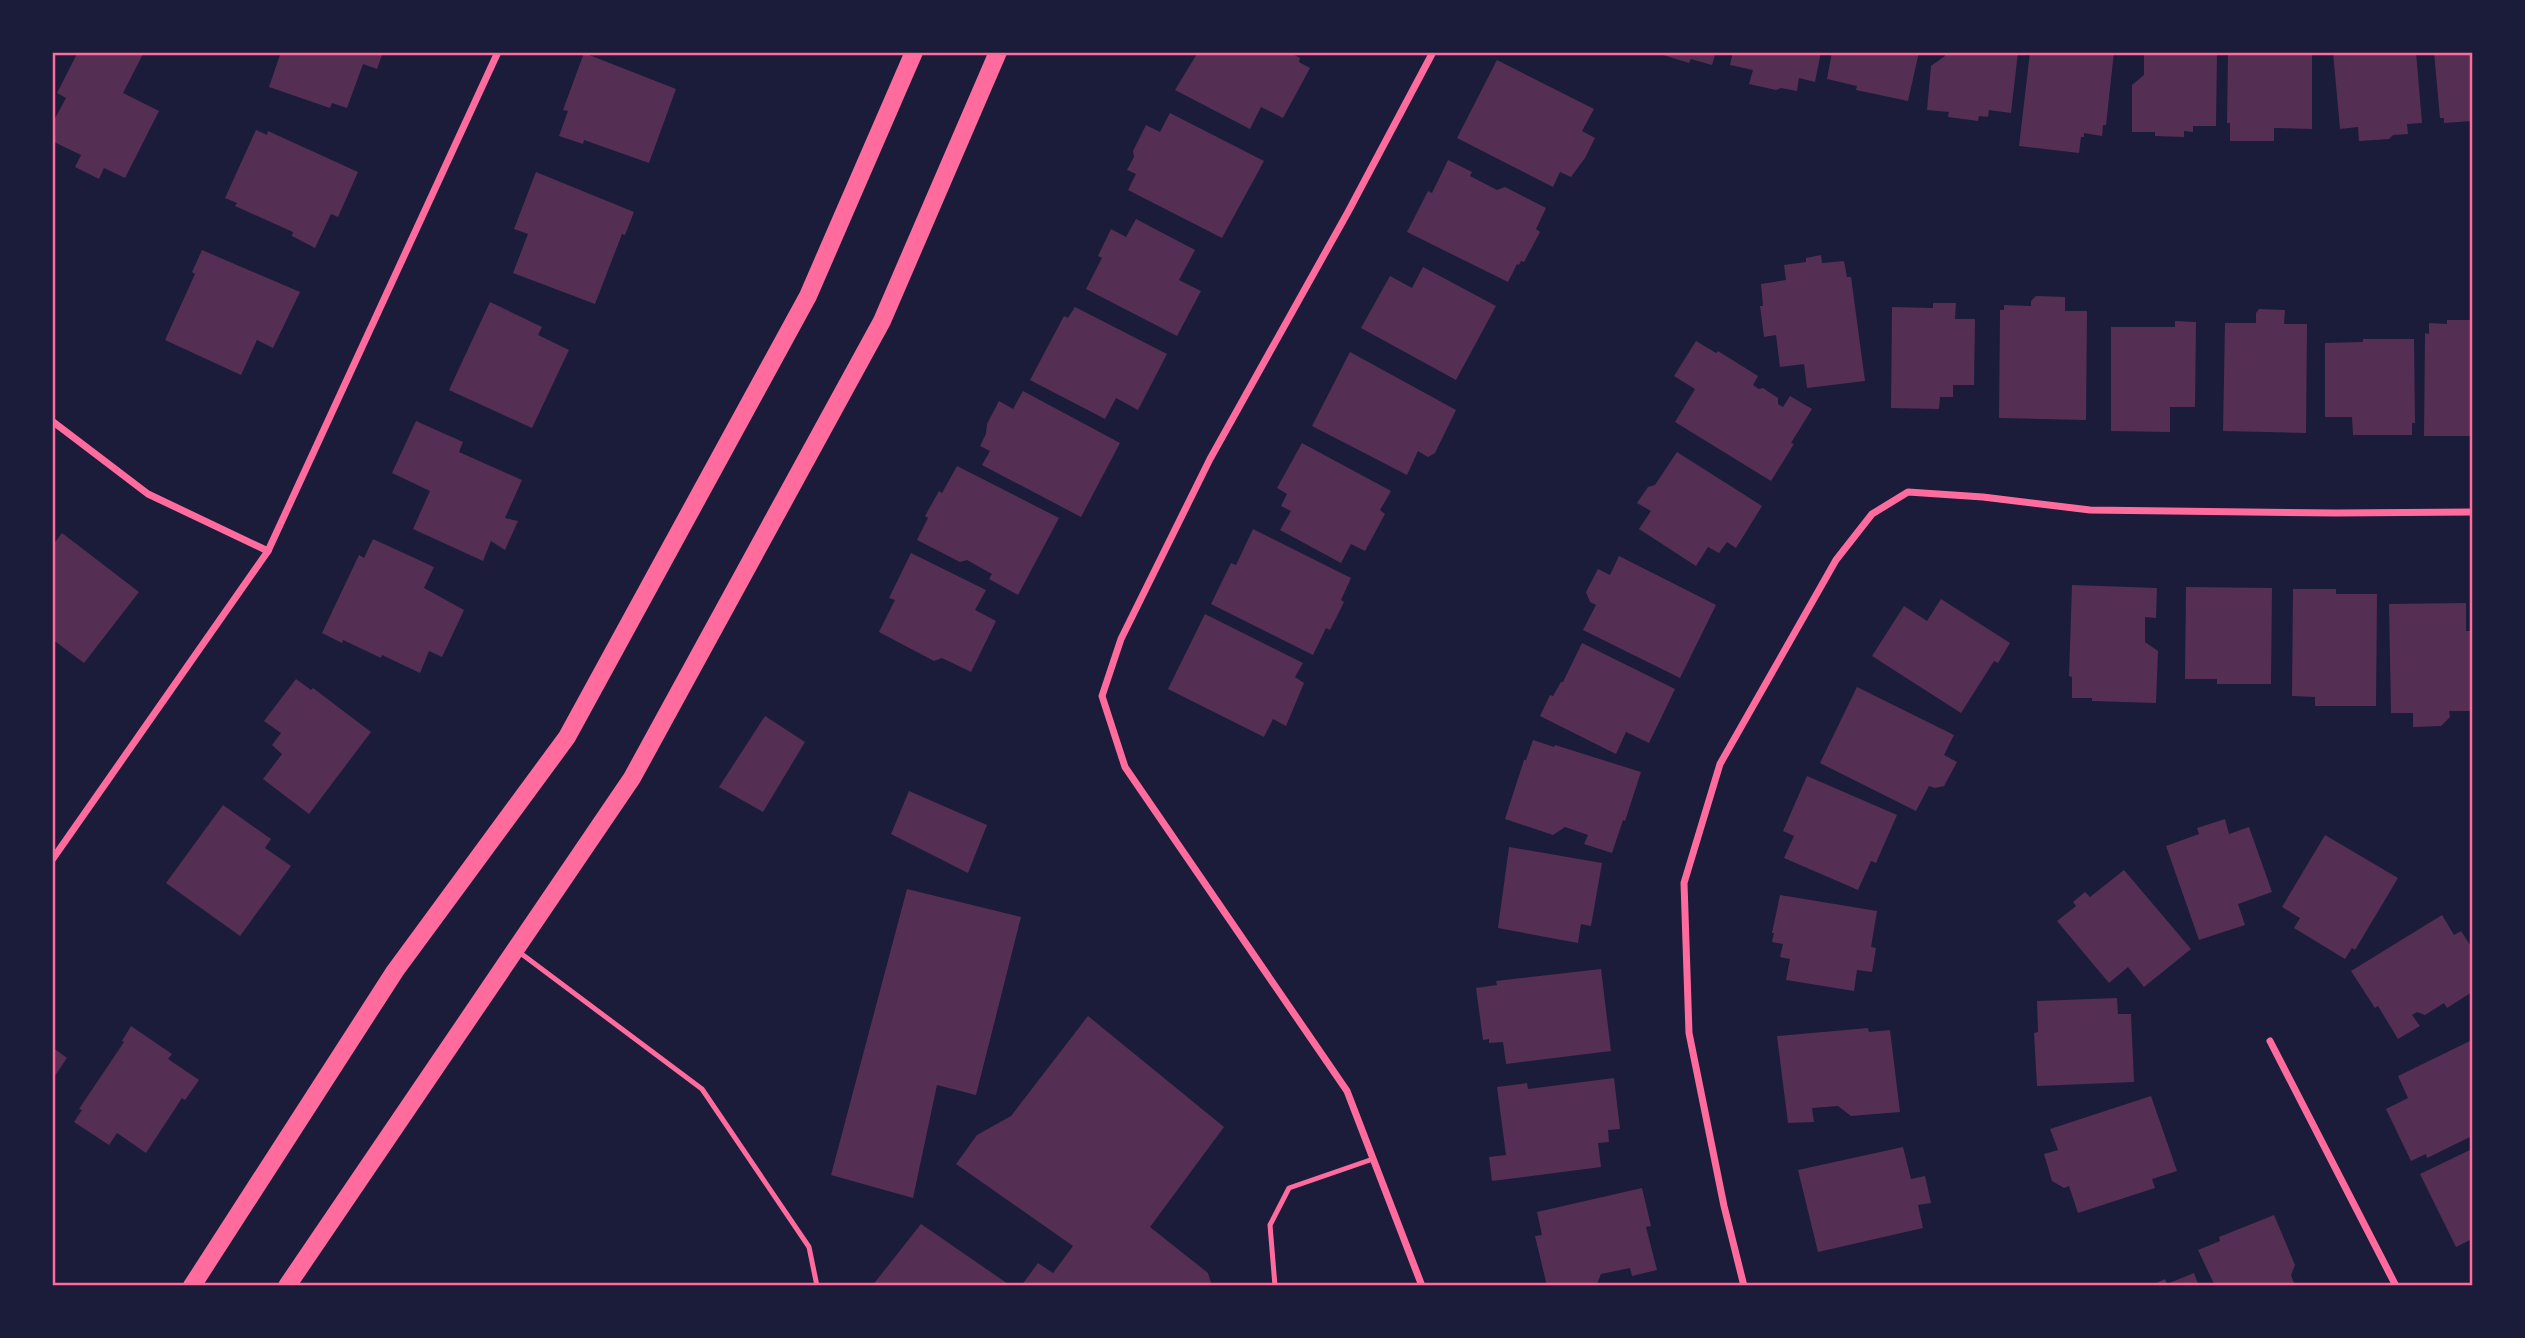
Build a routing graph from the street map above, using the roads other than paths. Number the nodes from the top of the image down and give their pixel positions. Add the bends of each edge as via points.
1 (498, 52) edge
2 (914, 52) edge
3 (998, 52) edge
4 (1433, 52) edge
5 (52, 421) edge
6 (2473, 512) edge
7 (268, 551) junction
8 (53, 860) edge
9 (515, 950) junction
10 (2270, 1041) dead end
11 (1373, 1158) junction
12 (192, 1286) edge
13 (287, 1286) edge
14 (817, 1286) edge
15 (1275, 1286) edge
16 (1422, 1286) edge
17 (1744, 1286) edge
18 (2396, 1286) edge

1 - 7 street
2 - 12 main road via 808,296 567,737 395,971
3 - 9 main road via 882,321 632,778
4 - 11 street via 1210,459 1121,639 1102,696 1125,767 1347,1091
5 - 7 street via 148,494
6 - 17 street via 2091,510 1909,492 1872,514 1836,560 1720,764 1685,883 1689,1033
7 - 8 street
9 - 13 main road
9 - 14 lane via 702,1089 809,1247
10 - 18 street
11 - 15 lane via 1289,1188 1270,1225
11 - 16 street

